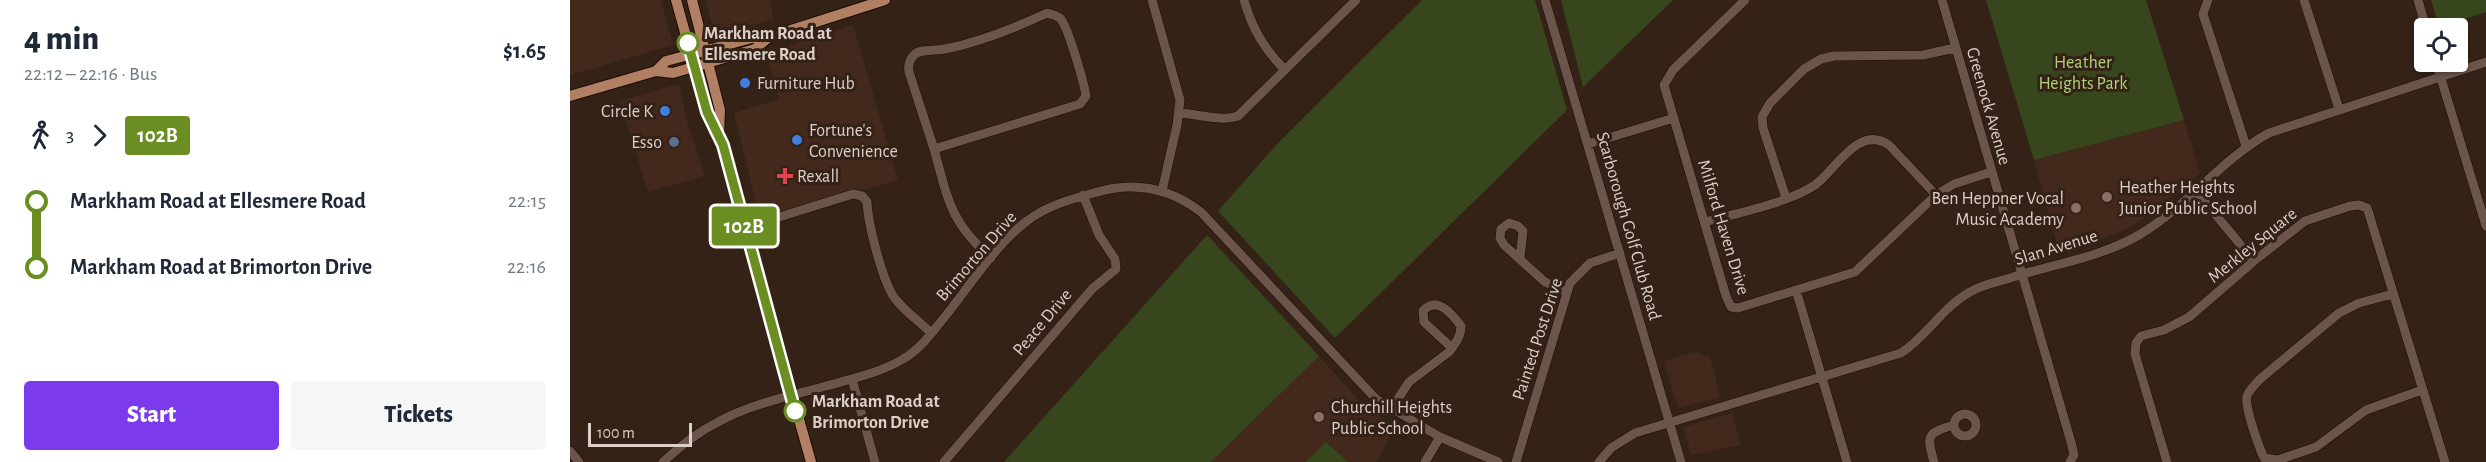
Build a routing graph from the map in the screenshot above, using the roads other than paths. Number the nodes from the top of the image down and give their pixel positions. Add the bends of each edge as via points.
1 (676, 0) edge
2 (692, 0) edge
3 (885, 0) edge
4 (1152, 0) edge
5 (1244, 0) edge
6 (1356, 0) edge
7 (1545, 0) edge
8 (1745, 0) edge
9 (1942, 0) edge
10 (2208, 0) edge
11 (2304, 0) edge
12 (2418, 0) edge
13 (2423, 18) edge
14 (769, 37) junction
15 (1955, 48) junction
16 (706, 50) junction
17 (692, 53) junction
18 (709, 62) junction
19 (2486, 62) edge
20 (695, 66) junction
21 (1285, 70) junction
22 (656, 71) junction
23 (2439, 72) edge
24 (2440, 76) junction
25 (570, 96) edge
26 (2339, 109) junction
27 (1179, 113) junction
28 (1674, 118) junction
29 (719, 137) junction
30 (1588, 144) junction
31 (2247, 146) junction
32 (934, 149) junction
33 (1991, 172) junction
34 (1162, 190) junction
35 (2196, 190) junction
36 (1083, 195) junction
37 (1936, 195) junction
38 (1786, 198) junction
39 (1705, 222) junction
40 (2486, 226) edge
41 (744, 228) junction
42 (1620, 253) junction
43 (991, 258) junction
44 (1520, 258) dead end
45 (2254, 261) junction
46 (2021, 274) junction
47 (1796, 290) junction
48 (1566, 292) junction
49 (2393, 294) junction
50 (932, 333) junction
51 (1452, 348) junction
52 (1822, 377) junction
53 (852, 379) junction
54 (2422, 390) junction
55 (790, 396) junction
56 (1392, 408) junction
57 (1670, 423) junction
58 (1954, 425) dead end
59 (1440, 437) junction
60 (570, 451) edge
61 (579, 462) edge
62 (663, 462) edge
63 (811, 462) edge
64 (875, 462) edge
65 (944, 462) edge
66 (1425, 462) edge
67 (1498, 462) edge
68 (1516, 462) edge
69 (1599, 462) edge
70 (1680, 462) edge
71 (1847, 462) edge
72 (1934, 462) edge
73 (2070, 462) edge
74 (2167, 462) edge
75 (2445, 462) edge

1 - 17 main road
2 - 16 main road
3 - 14 main road
4 - 27 street via 1179,92
5 - 21 street via 1264,47
6 - 21 street
7 - 30 street, Scarborough Golf Club Road
8 - 28 street, Milford Haven Drive via 1668,76 1664,85
9 - 15 street, Greenock Avenue
10 - 31 street via 2203,14
11 - 26 street
12 - 13 street
14 - 16 main road
14 - 18 main road via 755,49
15 - 33 street, Greenock Avenue
15 - 38 street via 1923,55 1826,57 1804,69 1770,103 1762,117
16 - 17 main road
16 - 18 main road
17 - 20 main road
17 - 22 main road via 666,61
18 - 20 main road
18 - 29 main road via 720,110
19 - 24 street, Slan Avenue
20 - 22 main road via 673,73
20 - 29 main road via 707,112
21 - 27 street via 1238,116 1225,120
22 - 25 main road
23 - 24 street
24 - 26 street, Slan Avenue
24 - 40 street
26 - 31 street, Slan Avenue via 2268,133
27 - 34 street
28 - 30 street
28 - 39 street, Milford Haven Drive
29 - 41 main road
30 - 42 street, Scarborough Golf Club Road
31 - 35 street, Slan Avenue
32 - 32 street via 1080,104 1086,96 1084,84 1059,17 1047,13 1004,32 912,56 909,72
32 - 43 street via 958,221 975,245
33 - 37 street, Milford Haven Drive via 1954,184
33 - 46 street, Greenock Avenue
34 - 36 street, Brimorton Drive via 1140,186
34 - 56 street, Brimorton Drive via 1201,212 1364,388
35 - 45 street
35 - 46 street, Slan Avenue via 2131,239
36 - 43 street, Brimorton Drive via 1027,220
36 - 65 street, Peace Drive via 1099,235 1115,259 1116,269 1092,289
37 - 38 street via 1889,145 1868,140 1855,145 1815,185
37 - 47 street, Milford Haven Drive via 1855,272
38 - 39 street
39 - 47 street, Milford Haven Drive via 1731,307
41 - 50 street via 853,194 862,196 895,300
41 - 55 main road
42 - 48 street, Painted Post Drive via 1590,263 1575,276
42 - 57 street, Scarborough Golf Club Road
43 - 50 street, Brimorton Drive
44 - 48 street via 1545,282
45 - 49 street, Merkley Square via 2305,221 2359,205 2367,208
45 - 74 street, Merkley Square via 2189,317 2141,336 2136,343 2135,354
46 - 52 street, Slan Avenue via 1969,292 1901,352
46 - 73 street, Greenock Avenue via 2072,442 2074,455
47 - 52 street
48 - 68 street, Painted Post Drive
49 - 54 street, Merkley Square
49 - 54 street via 2339,313 2259,380 2247,395 2264,458 2278,460 2316,447 2375,405
50 - 53 street, Brimorton Drive via 905,358
51 - 51 street via 1461,332 1459,323 1444,307 1428,306 1423,311 1424,322
51 - 56 street via 1409,382
52 - 57 street, Slan Avenue
52 - 71 street
53 - 55 street, Brimorton Drive
53 - 64 street
54 - 75 street, Merkley Square
55 - 62 street, Brimorton Drive via 719,421
55 - 63 main road
56 - 59 street, Brimorton Drive
57 - 69 street, Slan Avenue via 1623,439
57 - 70 street, Scarborough Golf Club Road
58 - 72 street via 1929,437
59 - 66 street
59 - 67 street, Brimorton Drive
60 - 61 street

